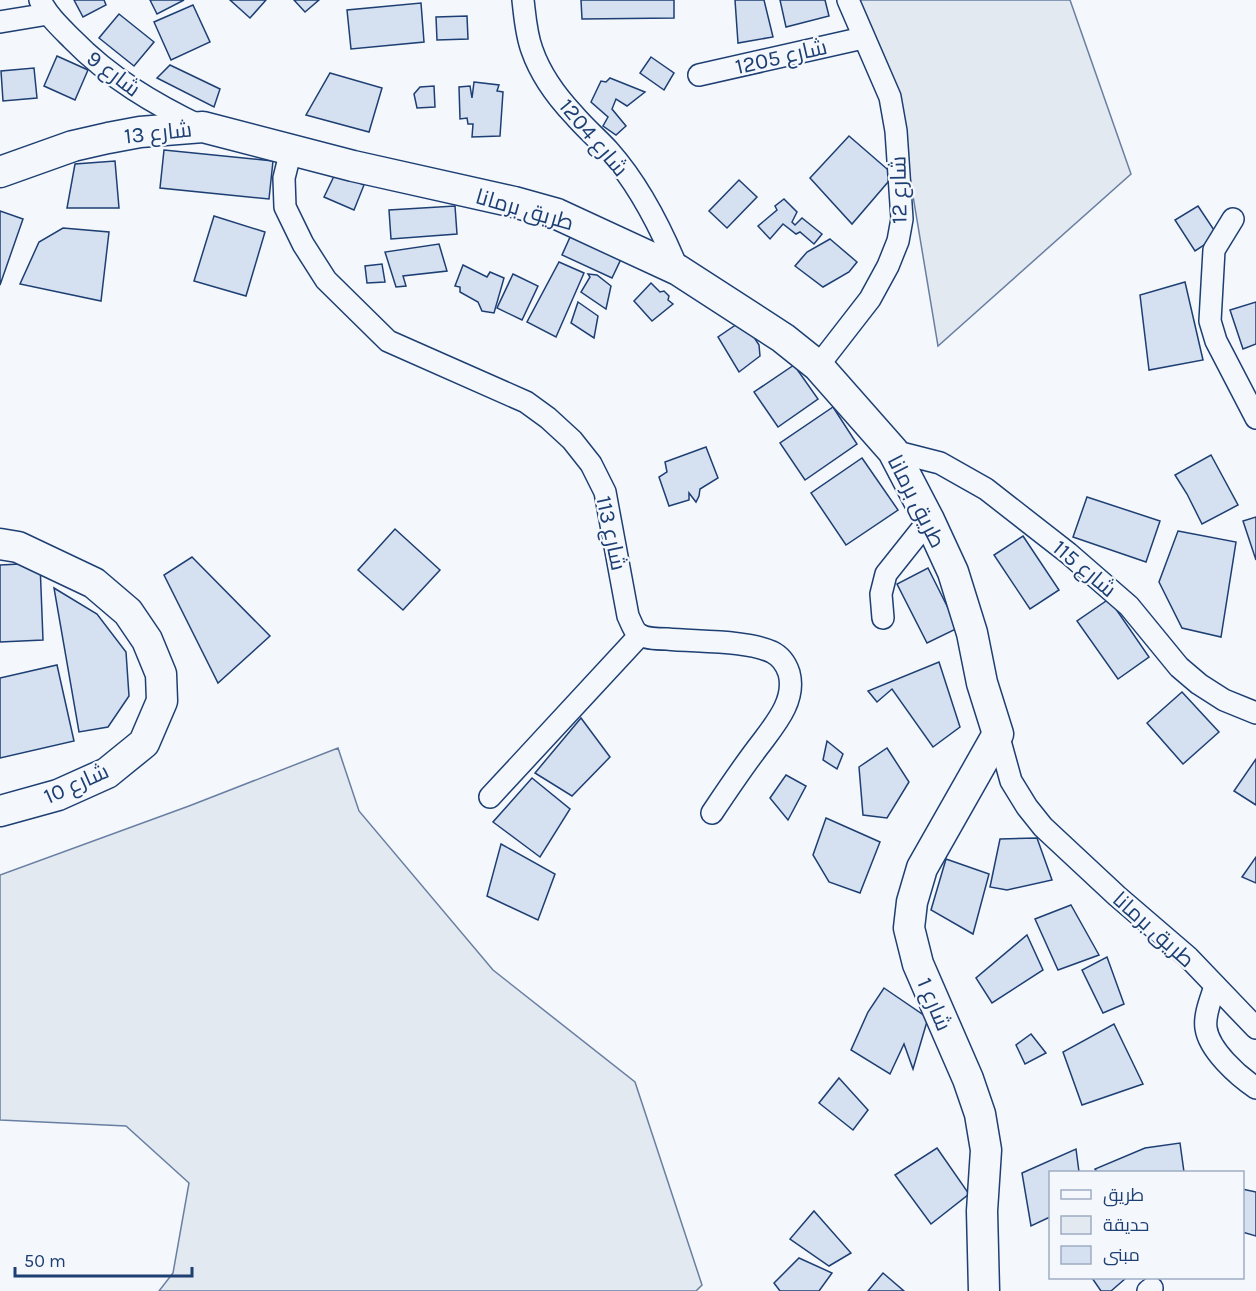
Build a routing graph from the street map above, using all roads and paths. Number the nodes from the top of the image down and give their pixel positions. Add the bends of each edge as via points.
1 (523, 0) edge
2 (848, 0) edge
3 (44, 7) edge
4 (0, 22) edge
5 (863, 38) junction
6 (699, 75) dead end
7 (203, 127) junction
8 (291, 150) junction
9 (353, 166) joint
10 (0, 172) edge
11 (1233, 219) dead end
12 (678, 270) junction
13 (819, 366) junction
14 (1256, 418) edge
15 (893, 451) junction
16 (929, 520) junction
17 (0, 544) edge
18 (883, 618) dead end
19 (640, 635) junction
20 (1253, 705) edge
21 (998, 734) junction
22 (490, 797) dead end
23 (0, 811) edge
24 (712, 813) dead end
25 (1215, 987) junction
26 (1256, 1028) edge
27 (1256, 1088) edge
28 (983, 1246) junction
29 (969, 1291) edge
30 (984, 1291) edge

1 - 12 street, شارع 1204 via 531,49 541,69 639,192 666,239
2 - 5 street, شارع 12
3 - 4 street
3 - 7 street, شارع 9 via 83,50 120,82
5 - 6 street, شارع 1205
5 - 13 street, شارع 12 via 890,97 902,219 888,266 870,299
7 - 8 street, شارع 13
7 - 10 street, شارع 13 via 108,138
8 - 9 street, شارع 13
8 - 19 street, شارع 113 via 284,178 285,207 326,280 388,341 526,402 572,440 591,464 605,492 628,616
9 - 12 street, طريق برمانا via 557,214
11 - 14 street via 1214,250 1210,321 1216,341
12 - 13 street, طريق برمانا
13 - 15 street, طريق برمانا
15 - 16 street, طريق برمانا
15 - 20 street, شارع 115 via 940,463 986,489 1129,606 1192,679 1224,699
16 - 18 street via 886,574 881,594
16 - 21 street, طريق برمانا via 953,572
17 - 23 street, شارع 10 via 18,547 94,583 128,612 147,640 161,674 162,701 144,744 107,773 58,795
19 - 22 street
19 - 24 street via 755,646 782,659 788,669 792,689 788,702
21 - 25 street, طريق برمانا via 1011,781 1043,828 1188,957
21 - 28 street, شارع 1 via 922,868 909,928 918,964 980,1114 986,1150 981,1211
25 - 26 street, طريق برمانا
25 - 27 street via 1205,1026 1208,1037 1218,1053
28 - 29 street
28 - 30 street, شارع 1

